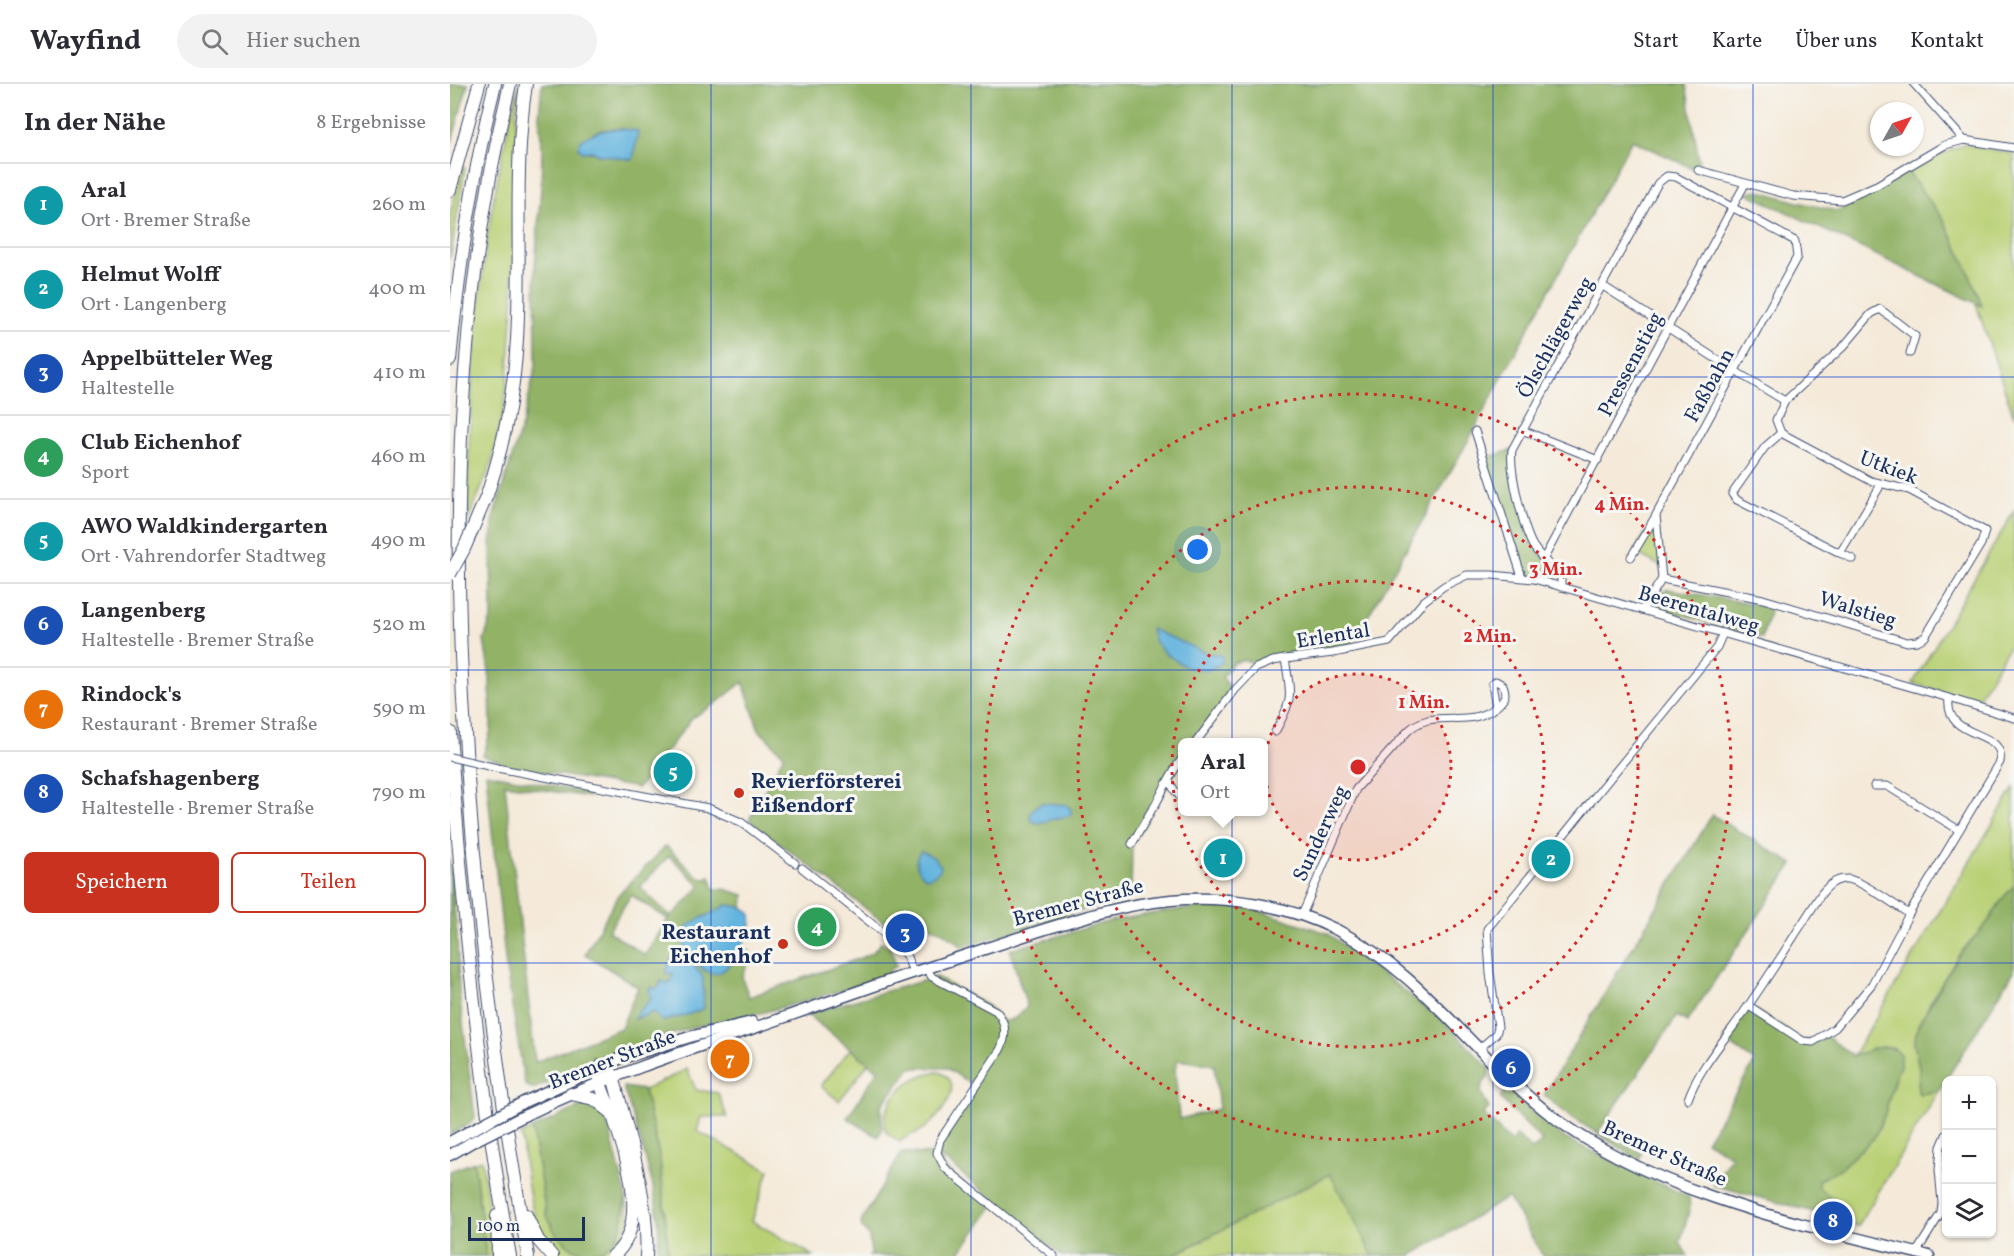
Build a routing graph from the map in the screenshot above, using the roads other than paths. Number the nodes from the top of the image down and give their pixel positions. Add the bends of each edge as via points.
1 (479, 84) edge
2 (495, 84) edge
3 (510, 84) edge
4 (526, 84) edge
5 (1914, 84) edge
6 (1964, 140) junction
7 (2014, 148) edge
8 (1698, 170) dead end
9 (1745, 184) junction
10 (450, 190) edge
11 (1734, 207) junction
12 (1603, 286) junction
13 (1668, 328) junction
14 (1910, 352) dead end
15 (450, 360) edge
16 (1735, 371) junction
17 (1785, 401) junction
18 (1521, 429) junction
19 (1475, 431) dead end
20 (1781, 433) junction
21 (1598, 460) junction
22 (1879, 484) junction
23 (1656, 515) junction
24 (1985, 531) joint
25 (1840, 553) junction
26 (1631, 557) dead end
27 (1853, 559) dead end
28 (1543, 560) junction
29 (450, 574) edge
30 (1522, 577) junction
31 (1662, 579) junction
32 (1561, 586) junction
33 (1642, 610) junction
34 (1723, 633) junction
35 (1285, 659) junction
36 (1949, 698) junction
37 (1496, 707) dead end
38 (2014, 718) edge
39 (450, 732) edge
40 (1275, 732) dead end
41 (1199, 738) edge
42 (450, 756) edge
43 (1178, 764) edge
44 (1169, 780) junction
45 (1874, 786) dead end
46 (1178, 794) edge
47 (1959, 830) junction
48 (1132, 844) dead end
49 (795, 863) dead end
50 (802, 868) dead end
51 (1909, 914) junction
52 (1302, 915) junction
53 (926, 968) junction
54 (913, 972) junction
55 (1749, 1006) junction
56 (794, 1014) junction
57 (1479, 1048) junction
58 (602, 1065) junction
59 (613, 1076) junction
60 (600, 1081) junction
61 (570, 1094) junction
62 (1688, 1099) dead end
63 (612, 1113) junction
64 (450, 1142) edge
65 (1942, 1145) edge
66 (450, 1155) edge
67 (514, 1177) junction
68 (496, 1179) junction
69 (1916, 1253) junction
70 (498, 1256) edge
71 (510, 1256) edge
72 (528, 1256) edge
73 (552, 1256) edge
74 (613, 1256) edge
75 (646, 1256) edge
76 (1054, 1256) edge
77 (1929, 1256) edge

1 - 10 highway
2 - 15 highway via 462,249
3 - 67 highway via 496,137 472,288 461,412 458,538 462,689 474,855 484,962
4 - 29 highway, bridge via 519,147 517,340 509,407 501,453 487,495
5 - 6 street
6 - 7 street
6 - 9 street via 1945,146 1842,200 1793,196
8 - 9 street
9 - 11 street, Pressenstieg
11 - 12 street, Ölschlägerweg via 1667,176 1658,183
11 - 13 street, Pressenstieg
11 - 16 street, Faßbahn via 1795,241 1797,257
12 - 13 street
12 - 18 street, Ölschlägerweg
13 - 16 street
13 - 21 street, Pressenstieg
14 - 17 street via 1915,336 1880,309
16 - 17 street
16 - 23 street, Faßbahn
17 - 20 street via 1776,420
18 - 21 street
18 - 28 street, Ölschlägerweg via 1511,463 1526,529
19 - 30 street
20 - 22 street, Utkiek
20 - 25 street via 1765,447 1732,494
21 - 28 street, Pressenstieg
22 - 24 street, Utkiek via 1909,490
22 - 25 street
23 - 26 street, Faßbahn
23 - 31 street
24 - 31 street, Walstieg via 1930,630 1912,642 1763,598
25 - 27 street
28 - 32 street, Ölschlägerweg via 1559,574
30 - 32 street, Beerentalweg
30 - 35 street, Erlental via 1467,575 1444,585 1424,601 1389,642
31 - 33 street
32 - 33 street, Beerentalweg
33 - 34 street, Beerentalweg
34 - 36 street, Beerentalweg
34 - 57 street via 1717,646 1487,928 1498,1027 1496,1034
35 - 40 street via 1291,695
35 - 41 street, Erlental via 1248,675
36 - 38 street, Beerentalweg
36 - 47 street via 1953,720 1995,743 2001,756
37 - 52 street, Sunderweg via 1482,716 1430,720 1415,724 1408,731 1356,789
39 - 68 highway via 470,972
42 - 49 street, bridge via 708,807 741,822
43 - 44 street
44 - 46 street
44 - 48 street
45 - 47 street via 1887,786
47 - 51 street
50 - 54 street via 896,943
51 - 55 street via 1857,881 1833,882
51 - 55 street via 1866,993 1835,1028 1813,1042 1790,1034
52 - 53 main road, Bremer Straße via 1261,904 1209,899 1128,905
52 - 57 main road, Bremer Straße via 1337,930 1401,973
53 - 54 main road, Bremer Straße
53 - 76 street via 932,977 996,1011 1005,1029 1000,1050 940,1140 937,1154 945,1168
54 - 56 main road, Bremer Straße
55 - 62 street
56 - 58 main road, Bremer Straße via 693,1036
56 - 59 main road, Bremer Straße
57 - 69 main road, Bremer Straße via 1544,1110 1603,1150 1649,1172 1736,1205 1887,1250
58 - 59 highway
58 - 60 highway
58 - 64 main road, Bremer Straße, bridge via 524,1101
59 - 60 main road, Bremer Straße
59 - 75 highway via 642,1198
60 - 61 main road, Bremer Straße
60 - 63 highway
61 - 63 highway via 594,1099
61 - 66 main road, Bremer Straße, bridge
63 - 74 highway via 633,1209 628,1237
65 - 69 street via 1941,1213
67 - 72 highway
67 - 73 highway via 533,1230
68 - 70 highway
68 - 71 highway
69 - 77 main road, Bremer Straße

